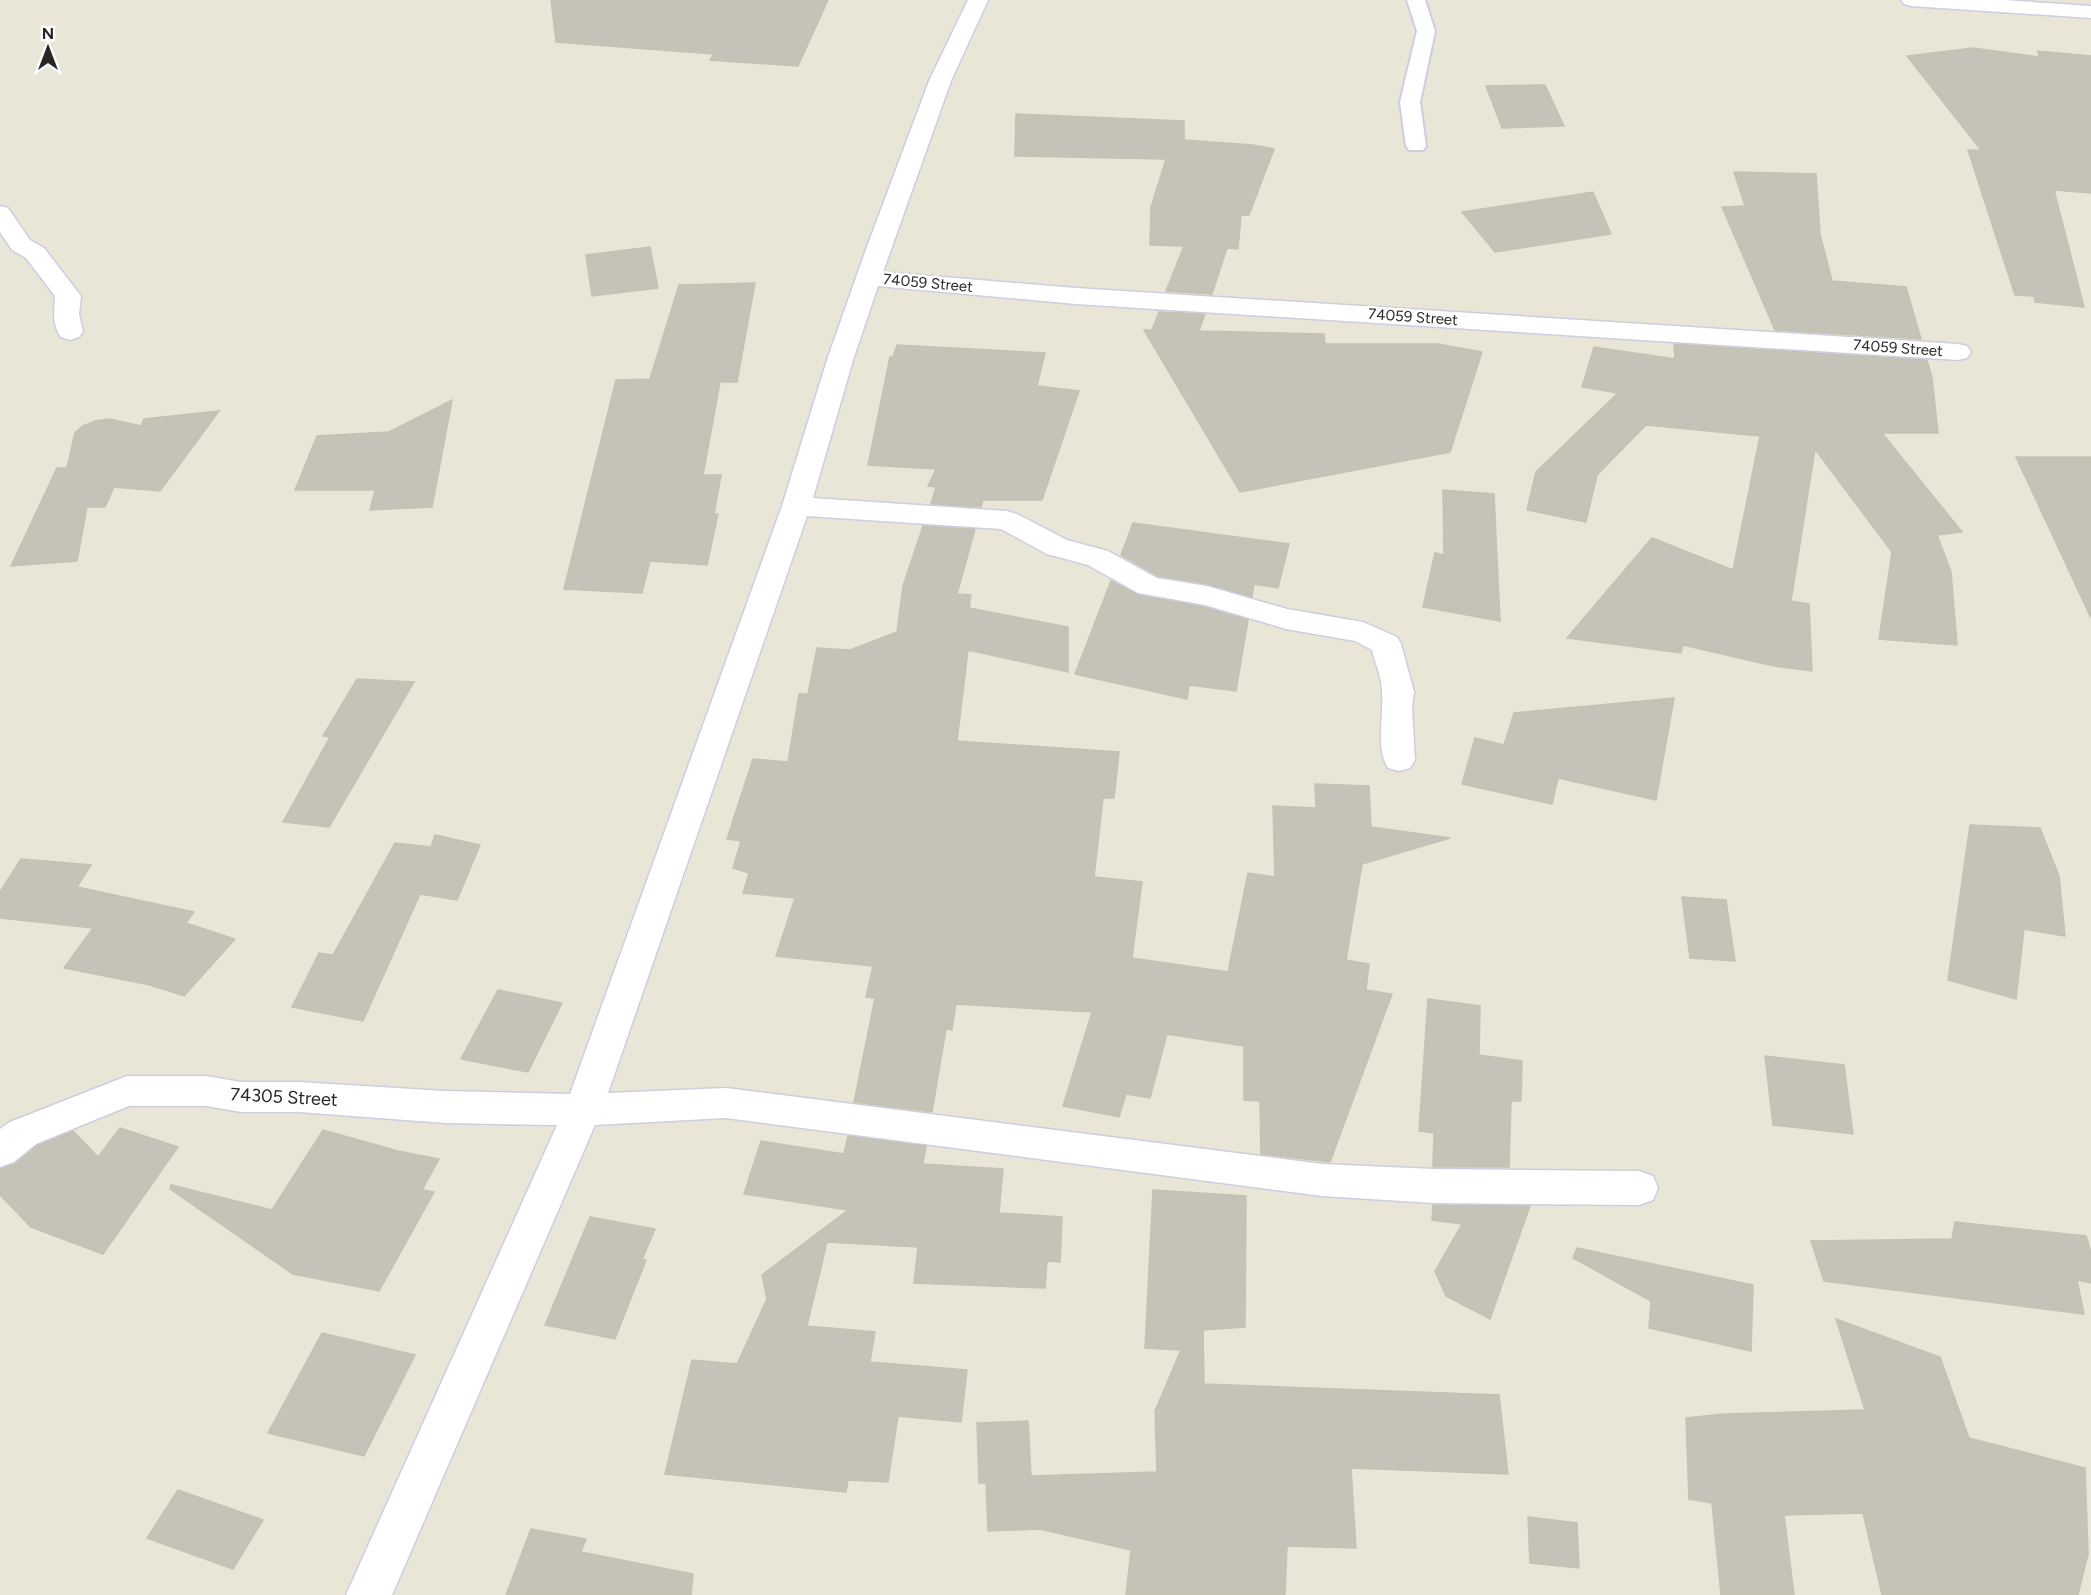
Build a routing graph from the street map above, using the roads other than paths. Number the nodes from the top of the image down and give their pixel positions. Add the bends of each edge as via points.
1 (978, 0) edge
2 (1416, 0) edge
3 (1911, 0) edge
4 (2091, 12) edge
5 (1416, 146) dead end
6 (0, 213) edge
7 (868, 278) junction
8 (70, 332) dead end
9 (1958, 352) dead end
10 (796, 506) junction
11 (1399, 760) dead end
12 (583, 1110) junction
13 (0, 1151) edge
14 (1639, 1188) dead end
15 (369, 1595) edge

1 - 7 street via 940,81
2 - 5 lane via 1426,31 1410,102
3 - 4 street
6 - 8 street via 21,245 35,253 69,296 66,314
7 - 9 street, 74059 Street via 1076,296
7 - 10 street
10 - 11 street via 1007,520 1057,547 1098,558 1149,586 1363,633 1386,644 1392,664 1398,692
10 - 12 street
12 - 13 street, 74305 Street via 241,1097 206,1091 127,1091 23,1133
12 - 14 street, 74305 Street via 726,1103 1322,1180 1433,1186
12 - 15 street

